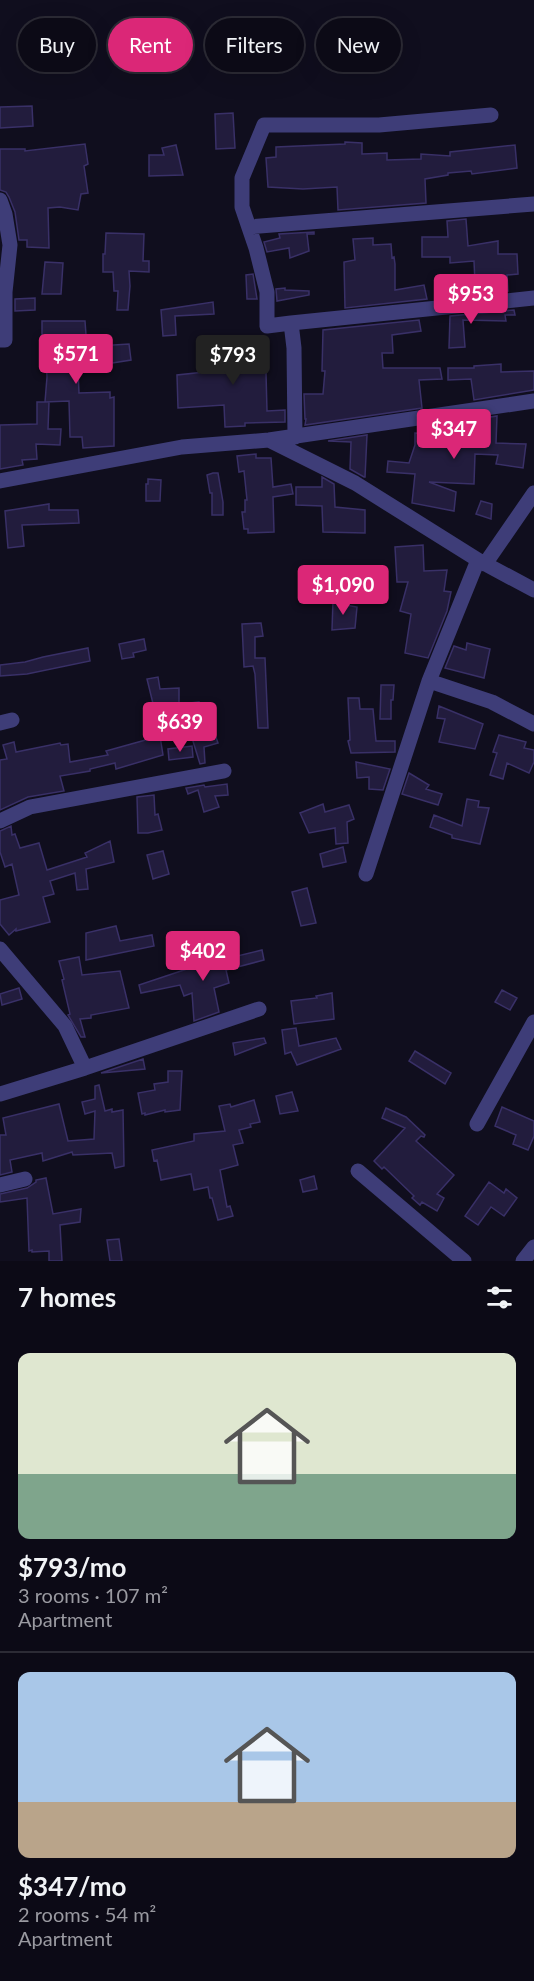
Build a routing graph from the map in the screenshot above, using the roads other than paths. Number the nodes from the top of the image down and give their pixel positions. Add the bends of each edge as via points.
1 (491, 115) dead end
2 (0, 200) edge
3 (534, 204) edge
4 (249, 227) junction
5 (4, 240) edge
6 (534, 298) edge
7 (291, 323) junction
8 (0, 340) edge
9 (534, 401) edge
10 (295, 436) junction
11 (268, 440) junction
12 (0, 481) edge
13 (534, 493) edge
14 (482, 562) junction
15 (534, 590) edge
16 (429, 681) junction
17 (534, 724) edge
18 (224, 771) dead end
19 (0, 821) edge
20 (366, 874) dead end
21 (0, 949) edge
22 (259, 1010) dead end
23 (534, 1022) edge
24 (85, 1068) junction
25 (0, 1094) edge
26 (477, 1124) dead end
27 (358, 1171) dead end
28 (25, 1179) dead end
29 (0, 1185) edge
30 (534, 1247) edge
31 (464, 1261) edge
32 (523, 1261) edge

1 - 4 street via 379,125 264,125 242,178 242,207
2 - 5 street via 5,214
3 - 4 street
4 - 7 street via 267,292 267,326
5 - 8 street via 4,340
6 - 7 street
7 - 10 street
9 - 10 street
10 - 11 street
11 - 12 street via 182,447
11 - 14 street via 355,483
13 - 14 street
14 - 15 street
14 - 16 street
16 - 17 street via 492,702
16 - 20 street
18 - 19 street via 30,807
21 - 24 street via 65,1026
22 - 24 street
23 - 26 street
24 - 25 street
27 - 31 street
28 - 29 street
30 - 32 street

